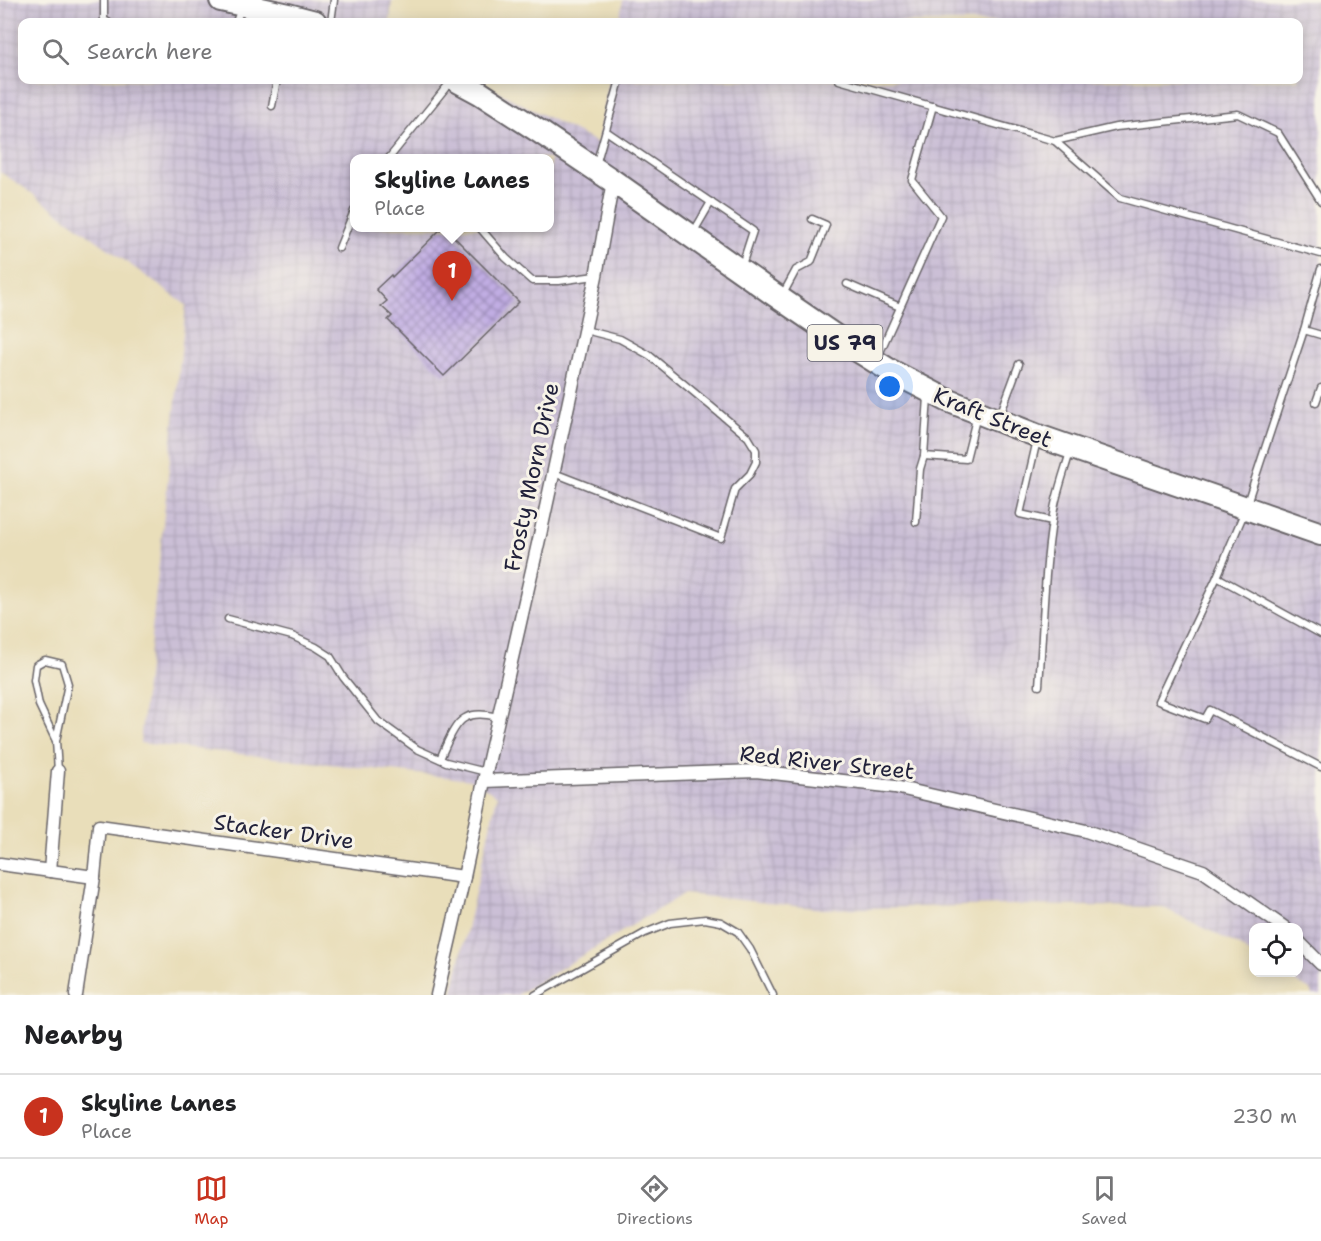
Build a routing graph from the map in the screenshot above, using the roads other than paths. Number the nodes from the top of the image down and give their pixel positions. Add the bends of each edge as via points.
1 (104, 0) edge
2 (334, 0) edge
3 (233, 9) edge
4 (288, 15) edge
5 (104, 18) edge
6 (332, 18) edge
7 (276, 84) edge
8 (451, 84) edge
9 (461, 84) edge
10 (619, 84) edge
11 (853, 84) edge
12 (272, 106) dead end
13 (933, 106) junction
14 (606, 131) junction
15 (1055, 141) junction
16 (393, 154) edge
17 (604, 175) junction
18 (1321, 201) edge
19 (711, 202) junction
20 (812, 219) dead end
21 (350, 221) edge
22 (483, 232) edge
23 (690, 236) junction
24 (339, 248) dead end
25 (1321, 254) edge
26 (1321, 269) edge
27 (740, 271) junction
28 (596, 276) junction
29 (847, 284) dead end
30 (781, 299) junction
31 (900, 307) junction
32 (584, 330) junction
33 (1304, 330) junction
34 (1321, 335) edge
35 (876, 362) junction
36 (1019, 364) dead end
37 (1321, 388) edge
38 (928, 390) junction
39 (1316, 402) dead end
40 (988, 417) junction
41 (1038, 436) junction
42 (1071, 448) junction
43 (924, 456) junction
44 (554, 473) junction
45 (1246, 508) junction
46 (1052, 521) junction
47 (916, 522) dead end
48 (1321, 534) edge
49 (1217, 577) junction
50 (228, 619) dead end
51 (1321, 634) edge
52 (1039, 686) dead end
53 (498, 717) junction
54 (56, 741) junction
55 (440, 759) junction
56 (1321, 767) edge
57 (58, 771) joint
58 (485, 777) junction
59 (0, 864) edge
60 (50, 871) junction
61 (94, 877) junction
62 (464, 877) junction
63 (1280, 923) edge
64 (1303, 945) edge
65 (1321, 964) edge
66 (76, 995) edge
67 (437, 995) edge
68 (535, 995) edge
69 (773, 995) edge

1 - 5 lane
2 - 6 lane
3 - 4 highway
7 - 12 lane
8 - 16 lane
9 - 17 highway, Kraft Street / US 79
10 - 14 lane
11 - 13 lane
13 - 15 lane
13 - 31 lane via 912,180 941,216
14 - 17 lane
14 - 19 lane
15 - 18 lane via 1116,127 1238,114 1278,133
15 - 25 lane via 1119,198
17 - 23 highway, Kraft Street / US 79
17 - 28 street, Frosty Morn Drive
19 - 23 lane
19 - 27 lane via 753,231
20 - 30 lane via 826,225 812,262 796,270
21 - 24 lane
22 - 28 lane via 532,281
23 - 27 highway, Kraft Street / US 79
26 - 33 lane
27 - 30 highway, Kraft Street / US 79
28 - 32 street, Frosty Morn Drive
29 - 31 lane
30 - 35 highway, Kraft Street / US 79
31 - 35 lane
32 - 44 street, Frosty Morn Drive
32 - 44 lane via 620,339 649,355 748,437 756,450 756,462 735,489 721,538
33 - 34 lane
33 - 45 lane
35 - 38 highway, Kraft Street / US 79
36 - 40 lane
37 - 39 lane
38 - 40 highway, Kraft Street / US 79
38 - 43 lane
40 - 41 highway, Kraft Street / US 79
40 - 43 lane via 966,459
41 - 42 highway, Kraft Street / US 79
41 - 46 lane via 1020,514
42 - 45 highway, Kraft Street / US 79
42 - 46 lane
43 - 47 lane
44 - 53 street, Frosty Morn Drive
45 - 48 highway, Kraft Street / US 79
45 - 49 lane
46 - 52 lane via 1044,584
49 - 51 lane
49 - 56 lane via 1158,701 1205,719 1210,710
50 - 55 lane via 291,636 330,656 378,721 417,749
53 - 55 lane via 483,714 464,718
53 - 58 street, Frosty Morn Drive
54 - 54 lane via 39,705 34,680 36,665 45,660 62,664 68,684
54 - 57 lane
55 - 58 lane
57 - 60 street
58 - 62 street
58 - 63 street, Red River Street via 756,771 895,787 1086,831 1203,871
59 - 60 street
60 - 61 street
61 - 62 street, Stacker Drive via 99,825
61 - 66 street
62 - 67 street
64 - 65 street
68 - 69 lane via 645,933 670,923 705,919 721,922 738,932

